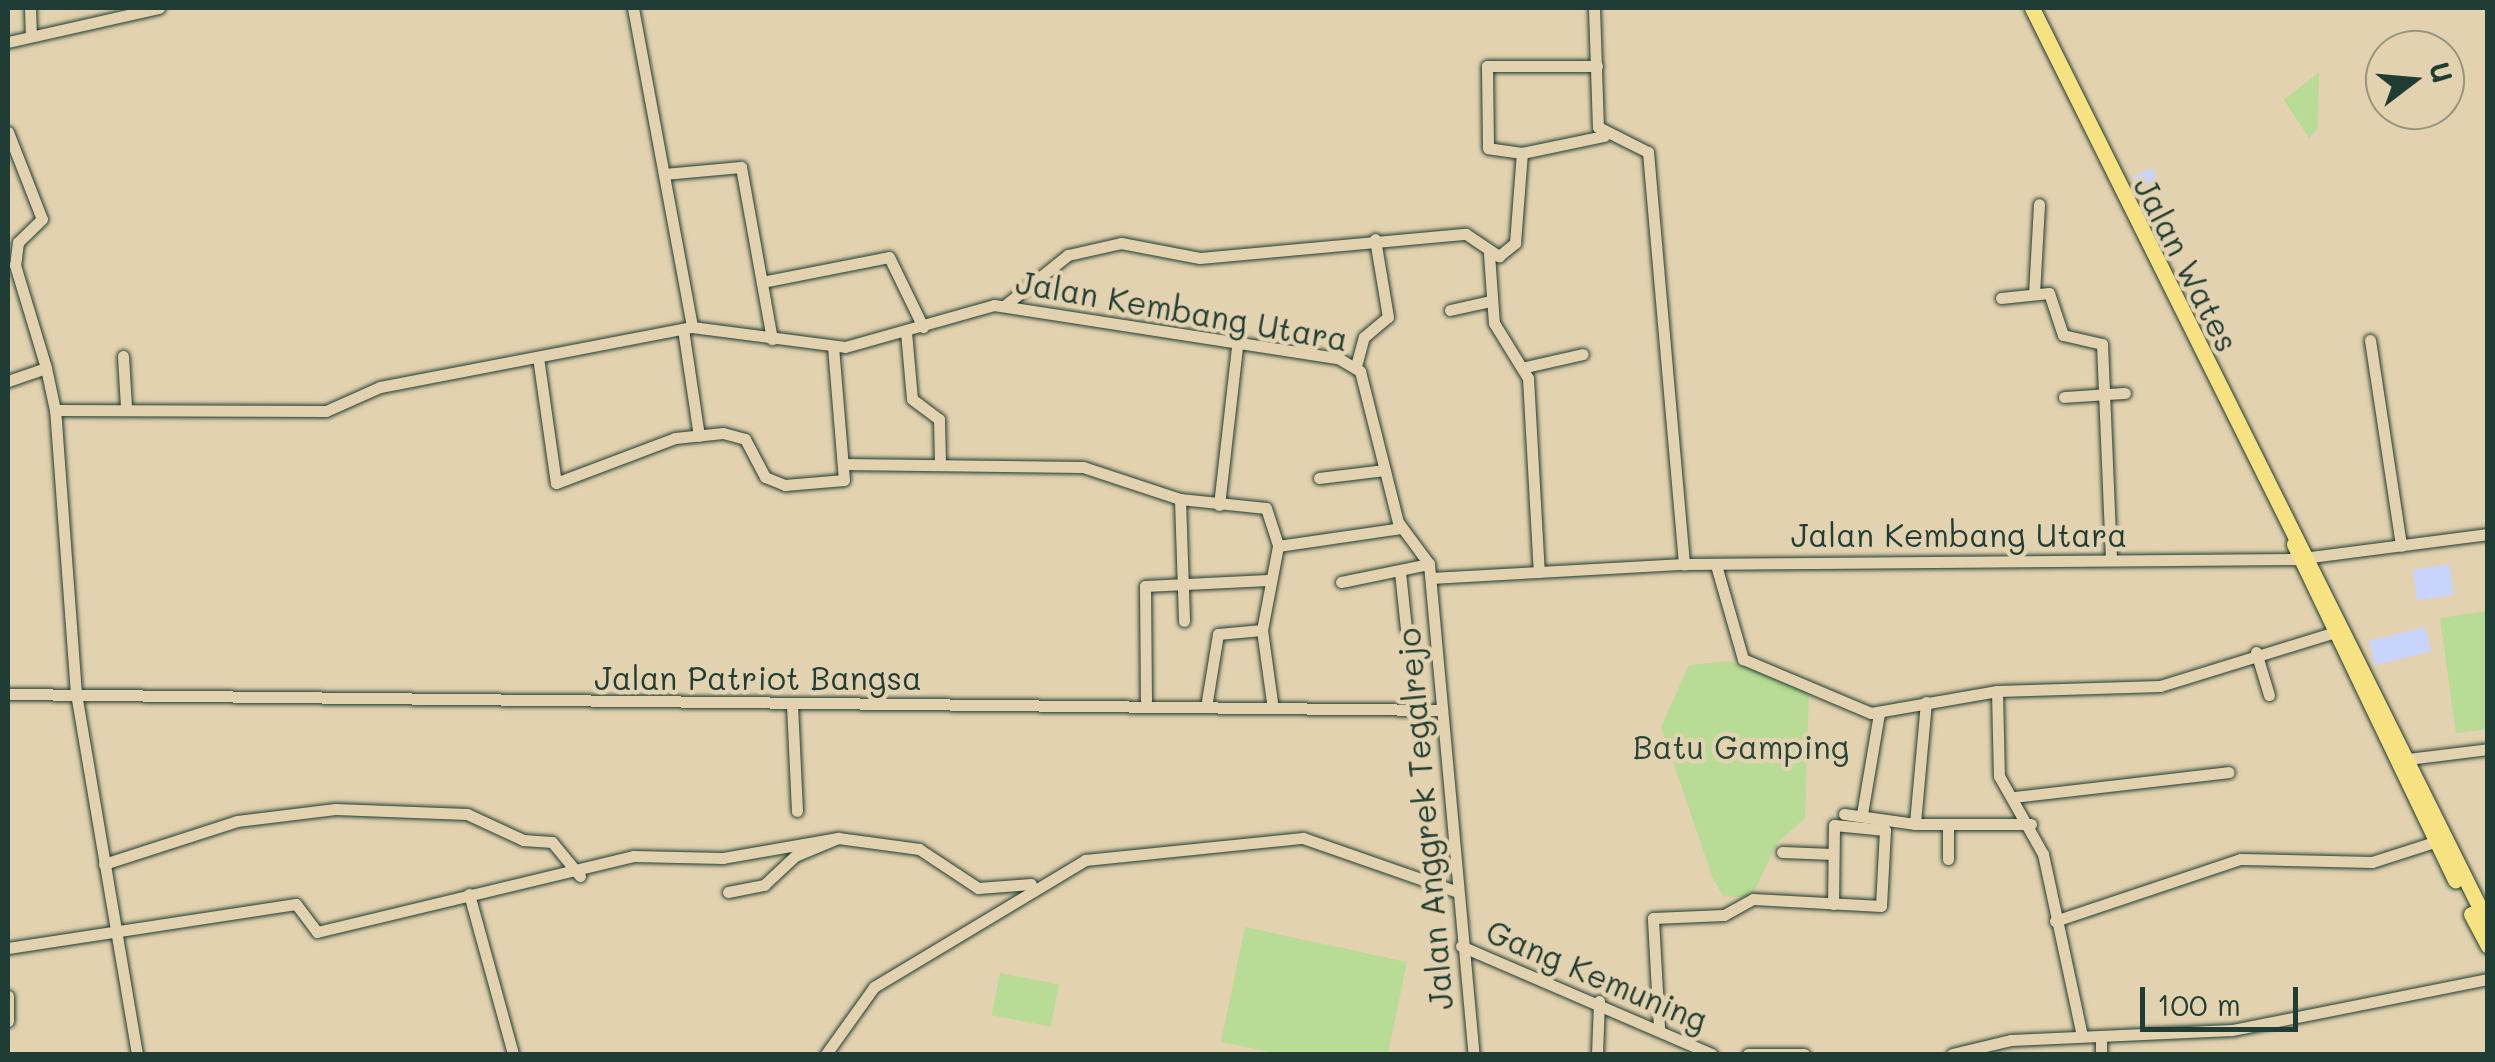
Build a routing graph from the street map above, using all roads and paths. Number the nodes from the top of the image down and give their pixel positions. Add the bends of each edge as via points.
1 (30, 8) edge
2 (159, 8) edge
3 (632, 8) edge
4 (1594, 8) edge
5 (2032, 8) edge
6 (30, 32) junction
7 (8, 42) edge
8 (1596, 66) junction
9 (8, 132) edge
10 (1604, 136) junction
11 (1522, 154) junction
12 (664, 174) junction
13 (2039, 204) dead end
14 (1376, 239) junction
15 (1489, 254) junction
16 (762, 282) junction
17 (2034, 294) junction
18 (2001, 298) dead end
19 (1491, 301) junction
20 (1004, 306) junction
21 (1450, 310) dead end
22 (923, 327) junction
23 (687, 328) junction
24 (906, 332) junction
25 (772, 339) junction
26 (2370, 340) dead end
27 (833, 346) junction
28 (1238, 346) junction
29 (1584, 354) dead end
30 (123, 356) dead end
31 (538, 356) junction
32 (1356, 366) junction
33 (1526, 367) junction
34 (46, 368) junction
35 (8, 380) edge
36 (2125, 393) dead end
37 (2106, 394) junction
38 (2064, 397) dead end
39 (126, 408) junction
40 (56, 410) junction
41 (699, 436) junction
42 (940, 462) junction
43 (844, 464) junction
44 (1385, 470) junction
45 (1319, 478) dead end
46 (1180, 499) junction
47 (1219, 505) junction
48 (1401, 528) junction
49 (2488, 534) edge
50 (1278, 546) junction
51 (2401, 546) junction
52 (2299, 553) junction
53 (2111, 560) junction
54 (1429, 564) junction
55 (1684, 564) junction
56 (1716, 565) junction
57 (1400, 572) junction
58 (1539, 572) junction
59 (1431, 578) junction
60 (1268, 580) junction
61 (1183, 582) junction
62 (1341, 582) dead end
63 (1184, 621) dead end
64 (1406, 629) dead end
65 (1262, 630) junction
66 (2332, 634) junction
67 (2256, 652) junction
68 (1996, 691) junction
69 (8, 694) edge
70 (76, 694) junction
71 (2268, 695) dead end
72 (1146, 700) junction
73 (1207, 701) junction
74 (1272, 702) junction
75 (1926, 702) junction
76 (792, 705) junction
77 (1441, 710) junction
78 (1879, 713) junction
79 (2488, 749) edge
80 (2406, 759) junction
81 (2229, 772) dead end
82 (2014, 797) junction
83 (797, 811) dead end
84 (1844, 814) dead end
85 (1862, 814) junction
86 (1915, 824) junction
87 (1948, 824) junction
88 (2032, 824) junction
89 (838, 838) junction
90 (2441, 841) junction
91 (1782, 852) dead end
92 (1833, 854) junction
93 (1948, 859) dead end
94 (104, 864) junction
95 (584, 874) junction
96 (1035, 884) junction
97 (1455, 891) junction
98 (728, 892) dead end
99 (469, 894) junction
100 (1833, 904) junction
101 (2056, 921) junction
102 (2488, 924) edge
103 (112, 939) junction
104 (1461, 946) junction
105 (2488, 946) edge
106 (8, 948) edge
107 (2488, 979) edge
108 (8, 996) edge
109 (1599, 1001) junction
110 (8, 1021) edge
111 (1659, 1027) junction
112 (2082, 1036) junction
113 (2101, 1036) junction
114 (2011, 1040) junction
115 (137, 1054) edge
116 (513, 1054) edge
117 (826, 1054) edge
118 (1474, 1054) edge
119 (1597, 1054) edge
120 (1712, 1054) edge
121 (1748, 1054) edge
122 (1804, 1054) edge
123 (1952, 1054) edge
124 (2012, 1054) edge
125 (2101, 1054) edge

1 - 6 street
2 - 6 street
3 - 12 street
4 - 8 street
5 - 52 highway, Jalan Wates
6 - 7 street
8 - 10 street
8 - 11 street via 1487,66 1488,148
9 - 34 street via 42,219 18,242 16,265
10 - 11 street
10 - 55 street via 1648,152
11 - 15 street via 1515,244
12 - 16 street via 741,167
12 - 23 street
13 - 17 street
14 - 15 street via 1466,234
14 - 20 street via 1200,258 1128,243 1087,249
14 - 32 street via 1388,317 1364,337
15 - 19 street
16 - 22 street via 889,257
16 - 25 street
17 - 18 street
17 - 37 street via 2052,296 2066,338 2100,340
19 - 21 street
19 - 33 street via 1495,326
20 - 22 street, Jalan Kembang Utara
20 - 28 street, Jalan Kembang Utara
22 - 24 street, Jalan Kembang Utara
23 - 25 street, Jalan Kembang Utara
23 - 31 street, Jalan Kembang Utara
23 - 41 street
24 - 27 street, Jalan Kembang Utara
24 - 42 street via 911,395 940,419
25 - 27 street, Jalan Kembang Utara
26 - 51 street
27 - 43 street
28 - 32 street, Jalan Kembang Utara
28 - 47 street
29 - 33 street
30 - 39 street
31 - 39 street, Jalan Kembang Utara via 380,387 326,411
31 - 41 street via 556,483
32 - 44 street, Jalan Kembang Utara
33 - 58 street
34 - 35 street
34 - 40 street
36 - 37 street
37 - 38 street
37 - 53 street
39 - 40 street, Jalan Kembang Utara
40 - 70 street
41 - 43 street via 744,439 778,485 844,480
42 - 43 street
42 - 46 street via 1083,467
44 - 45 street
44 - 48 street, Jalan Kembang Utara
46 - 47 street
46 - 61 street
47 - 50 street via 1270,510
48 - 50 street
48 - 54 street, Jalan Kembang Utara
49 - 51 street, Jalan Kembang Utara
50 - 60 street
51 - 52 street, Jalan Kembang Utara
52 - 53 street, Jalan Kembang Utara
52 - 66 highway, Jalan Wates
52 - 80 highway, Jalan Wates
53 - 56 street, Jalan Kembang Utara
54 - 57 street
54 - 59 street, Jalan Kembang Utara
55 - 56 street, Jalan Kembang Utara
55 - 58 street, Jalan Kembang Utara
56 - 78 street via 1743,659
57 - 62 street
57 - 64 street
58 - 59 street, Jalan Kembang Utara
59 - 77 street, Jalan Anggrek Tegalrejo
60 - 61 street
60 - 65 street
61 - 63 street
61 - 72 street via 1144,588
65 - 73 street via 1218,634
65 - 74 street
66 - 67 street
66 - 90 highway, Jalan Wates
67 - 68 street via 2160,686
67 - 71 street
68 - 75 street
68 - 82 street via 1997,765
69 - 70 street, Jalan Patriot Bangsa
70 - 76 street, Jalan Patriot Bangsa
70 - 94 street
72 - 73 street, Jalan Patriot Bangsa
72 - 76 street, Jalan Patriot Bangsa
73 - 74 street, Jalan Patriot Bangsa
74 - 77 street, Jalan Patriot Bangsa
75 - 78 street
75 - 86 street
76 - 83 street
77 - 97 street, Jalan Anggrek Tegalrejo
78 - 85 street
79 - 80 street
80 - 90 highway, Jalan Wates
81 - 82 street
82 - 88 street
84 - 85 street
85 - 86 street
86 - 87 street
87 - 88 street
87 - 93 street
88 - 101 street
89 - 95 street via 723,858 633,856
89 - 96 street via 919,849 978,888
89 - 98 street via 795,856 764,885
90 - 101 street via 2372,862 2240,859
90 - 102 highway, Jalan Wates
90 - 105 highway, Jalan Wates
91 - 92 street
92 - 100 street
92 - 100 street via 1834,824 1886,830 1881,906
94 - 95 street via 237,820 335,808 467,814 523,840 552,842
94 - 103 street
95 - 99 street
96 - 97 street via 1085,860 1303,838
96 - 117 street via 874,988
97 - 104 street, Jalan Anggrek Tegalrejo
99 - 103 street via 316,932 296,904
99 - 116 street
100 - 111 street via 1753,899 1724,915 1653,918
101 - 112 street
103 - 106 street
103 - 115 street
104 - 109 street, Gang Kemuning
104 - 118 street, Jalan Anggrek Tegalrejo
107 - 113 street via 2232,1030
108 - 110 street
109 - 111 street, Gang Kemuning
109 - 119 street
111 - 120 street, Gang Kemuning
112 - 113 street
112 - 114 street
113 - 125 street
114 - 123 street
114 - 124 street
121 - 122 street

